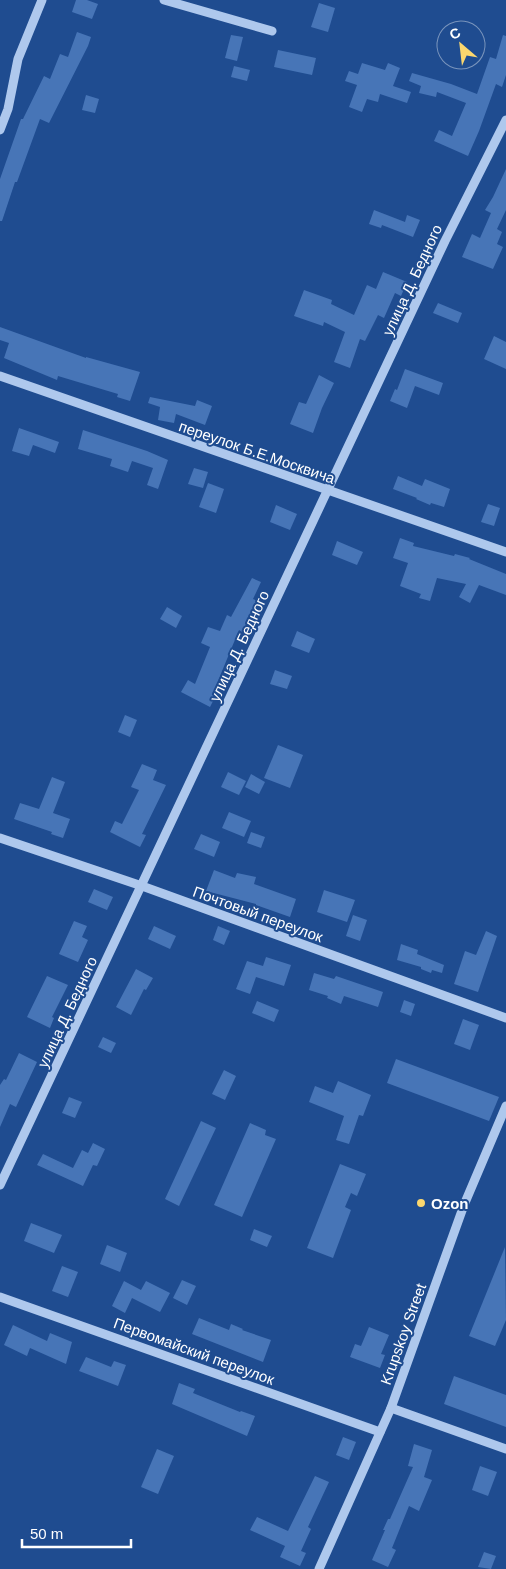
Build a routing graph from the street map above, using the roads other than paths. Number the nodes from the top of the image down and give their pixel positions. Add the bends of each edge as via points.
1 (42, 0) edge
2 (164, 0) edge
3 (272, 31) dead end
4 (506, 120) edge
5 (0, 130) edge
6 (0, 376) edge
7 (328, 491) junction
8 (506, 552) edge
9 (0, 838) edge
10 (142, 886) junction
11 (506, 1018) edge
12 (506, 1106) edge
13 (0, 1185) edge
14 (0, 1297) edge
15 (391, 1408) junction
16 (380, 1432) junction
17 (506, 1449) edge
18 (320, 1569) edge

1 - 5 street via 18,59
2 - 3 street
4 - 7 street, улица Д. Бедного via 445,241
6 - 7 street, переулок Б.Е.Москвича
7 - 8 street, переулок Б.Е.Москвича
7 - 10 street, улица Д. Бедного
9 - 10 street, Почтовый переулок
10 - 11 street, Почтовый переулок
10 - 13 street, улица Д. Бедного
12 - 15 street, Krupskoy Street via 464,1205
14 - 16 street, Первомайский переулок
15 - 16 street, Krupskoy Street
15 - 17 street
16 - 18 street, Krupskoy Street

